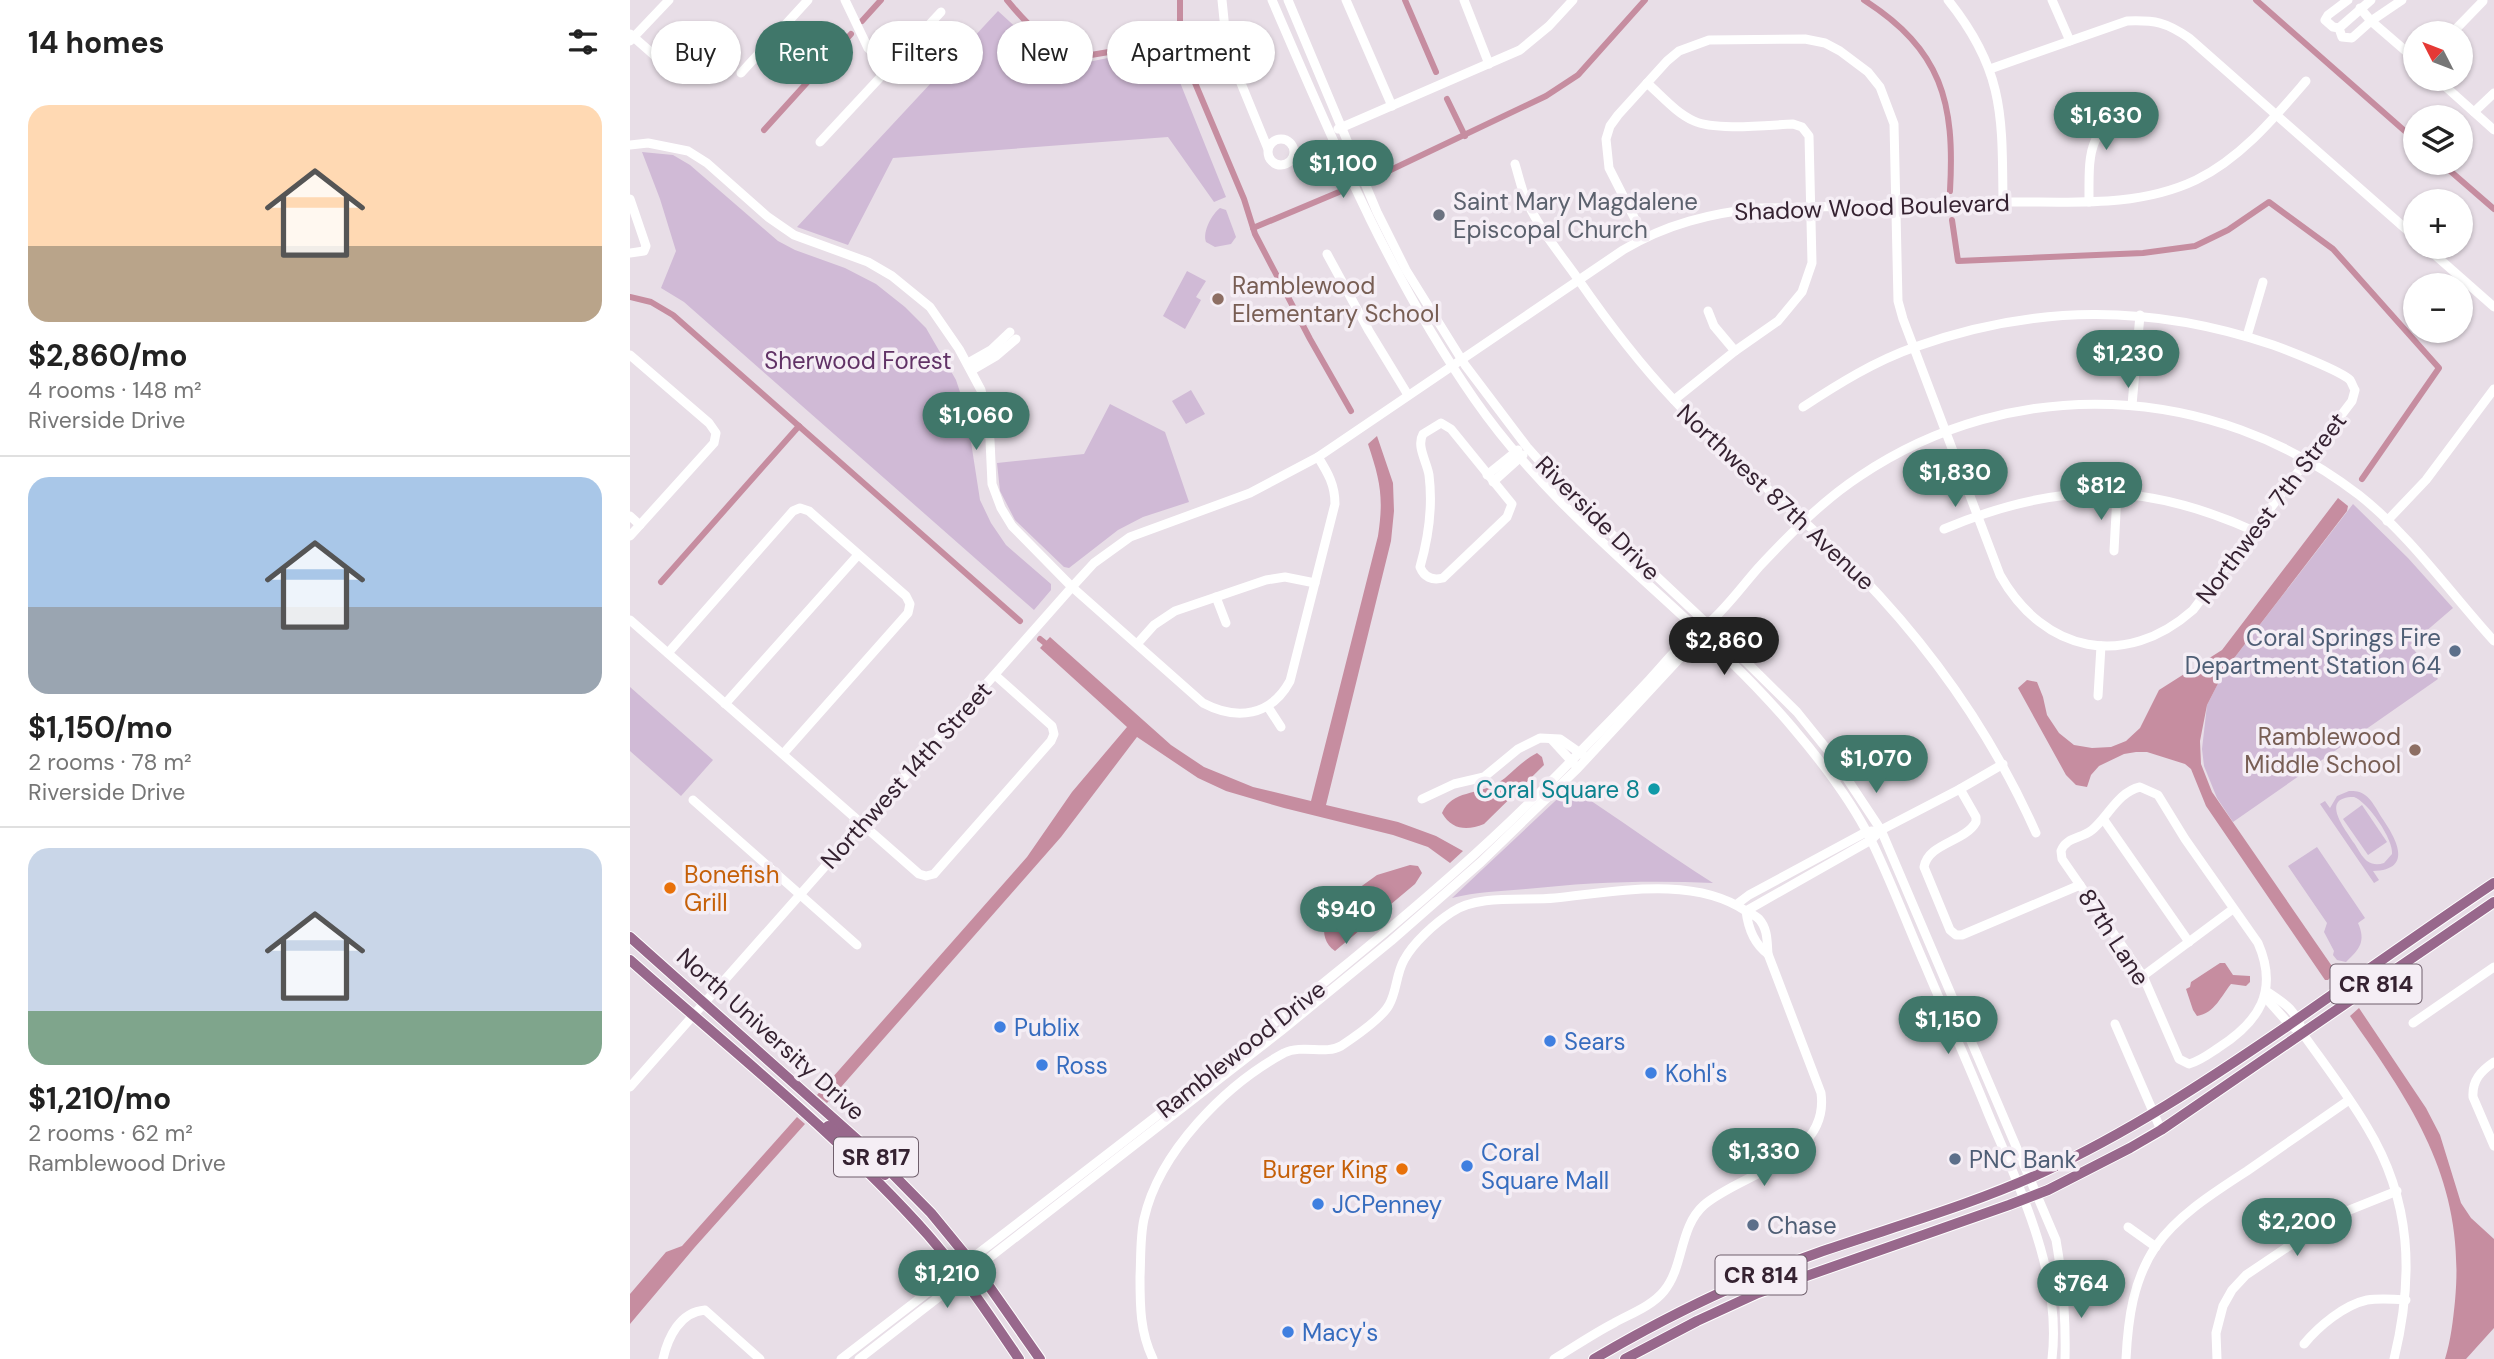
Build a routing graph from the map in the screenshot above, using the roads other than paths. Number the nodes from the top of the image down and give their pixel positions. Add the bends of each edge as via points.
1 (668, 0) edge
2 (808, 0) edge
3 (845, 0) edge
4 (1222, 0) edge
5 (1272, 0) edge
6 (1288, 0) edge
7 (1346, 0) edge
8 (1464, 0) edge
9 (1573, 0) edge
10 (1948, 0) edge
11 (2052, 0) edge
12 (2348, 0) edge
13 (2371, 0) edge
14 (2402, 0) edge
15 (2483, 1) edge
16 (2360, 8) junction
17 (940, 12) dead end
18 (932, 21) edge
19 (2371, 21) junction
20 (2464, 21) edge
21 (2339, 28) junction
22 (631, 37) edge
23 (2070, 41) junction
24 (867, 46) edge
25 (2403, 49) edge
26 (651, 53) edge
27 (1489, 64) junction
28 (1990, 69) junction
29 (741, 73) dead end
30 (2306, 81) dead end
31 (1647, 83) junction
32 (874, 84) edge
33 (2450, 91) edge
34 (2494, 93) edge
35 (1392, 106) junction
36 (2139, 108) dead end
37 (2474, 112) junction
38 (2275, 116) junction
39 (1342, 127) junction
40 (2494, 130) edge
41 (1330, 132) junction
42 (820, 142) dead end
43 (630, 145) edge
44 (1268, 149) dead end
45 (1515, 164) dead end
46 (630, 199) edge
47 (2003, 202) junction
48 (2089, 202) junction
49 (1896, 205) junction
50 (1811, 207) junction
51 (2403, 227) edge
52 (1644, 237) junction
53 (630, 253) edge
54 (1327, 254) dead end
55 (2440, 259) edge
56 (1579, 281) junction
57 (2263, 282) dead end
58 (2494, 307) edge
59 (1708, 311) dead end
60 (2140, 315) junction
61 (1013, 335) dead end
62 (2247, 336) junction
63 (1913, 347) junction
64 (1735, 351) junction
65 (630, 355) edge
66 (1457, 362) junction
67 (970, 367) junction
68 (2494, 390) edge
69 (1408, 395) junction
70 (1674, 400) junction
71 (2485, 402) junction
72 (2132, 405) junction
73 (1802, 407) dead end
74 (2494, 410) edge
75 (1946, 432) junction
76 (1527, 446) junction
77 (1518, 454) junction
78 (1318, 457) junction
79 (2307, 460) junction
80 (1490, 479) junction
81 (2117, 494) junction
82 (1977, 515) junction
83 (630, 516) edge
84 (2387, 521) junction
85 (1803, 522) junction
86 (640, 525) junction
87 (1944, 529) dead end
88 (2253, 531) junction
89 (630, 536) edge
90 (1110, 550) joint
91 (2114, 551) dead end
92 (858, 555) junction
93 (1315, 583) junction
94 (1072, 587) junction
95 (1216, 597) junction
96 (1226, 623) dead end
97 (1707, 624) junction
98 (632, 626) edge
99 (1699, 633) junction
100 (2494, 641) edge
101 (1137, 644) junction
102 (2101, 646) junction
103 (668, 653) junction
104 (995, 675) junction
105 (2098, 696) dead end
106 (725, 704) junction
107 (1268, 707) junction
108 (1281, 727) dead end
109 (1552, 740) junction
110 (783, 754) junction
111 (1583, 756) junction
112 (2003, 764) junction
113 (1575, 765) junction
114 (1960, 789) junction
115 (1422, 799) dead end
116 (693, 800) dead end
117 (2104, 820) junction
118 (862, 824) junction
119 (1881, 830) junction
120 (2036, 833) dead end
121 (1868, 836) junction
122 (2491, 885) edge
123 (2080, 886) junction
124 (800, 894) junction
125 (2474, 897) junction
126 (1737, 904) junction
127 (2493, 904) edge
128 (2233, 909) junction
129 (1746, 911) junction
130 (630, 937) edge
131 (2189, 942) junction
132 (857, 945) dead end
133 (630, 960) edge
134 (2494, 967) edge
135 (2143, 976) junction
136 (2265, 994) junction
137 (704, 1002) junction
138 (692, 1015) junction
139 (2294, 1021) junction
140 (2413, 1023) dead end
141 (2115, 1024) dead end
142 (2303, 1034) junction
143 (2494, 1062) edge
144 (630, 1087) edge
145 (2350, 1100) junction
146 (794, 1104) junction
147 (2154, 1114) junction
148 (2161, 1130) junction
149 (2494, 1146) edge
150 (870, 1151) junction
151 (852, 1158) junction
152 (2029, 1178) junction
153 (2017, 1183) junction
154 (905, 1187) junction
155 (2397, 1191) junction
156 (2037, 1194) junction
157 (2023, 1200) junction
158 (2128, 1227) dead end
159 (2156, 1247) junction
160 (974, 1264) junction
161 (960, 1274) junction
162 (2406, 1300) junction
163 (2304, 1344) dead end
164 (663, 1359) edge
165 (760, 1359) edge
166 (841, 1359) edge
167 (859, 1359) edge
168 (1020, 1359) edge
169 (1040, 1359) edge
170 (1153, 1359) edge
171 (1554, 1359) edge
172 (1594, 1359) edge
173 (1625, 1359) edge
174 (2052, 1359) edge
175 (2065, 1359) edge
176 (2126, 1359) edge
177 (2217, 1359) edge
178 (2395, 1359) edge

1 - 22 street
2 - 29 street
3 - 24 street
4 - 44 street via 1227,49
5 - 41 street, Riverside Drive
6 - 39 street, Riverside Drive
7 - 35 street
8 - 27 street
9 - 27 street via 1534,40
10 - 28 street via 1978,42
11 - 23 street
12 - 21 street via 2325,20
13 - 16 street
14 - 19 street
15 - 20 street
16 - 19 street
16 - 21 street
17 - 18 street
19 - 21 street via 2349,39
19 - 25 street
22 - 26 street
23 - 28 street
23 - 38 street via 2127,21 2165,23 2189,38
27 - 35 street
28 - 47 street via 2003,134
30 - 38 street, Shadow Wood Boulevard
31 - 49 street, Northwest 7th Street via 1679,51 1709,40 1825,43 1868,72 1888,104 1894,124
31 - 50 street via 1697,123 1802,127 1809,136
31 - 52 street, Northwest 7th Street via 1610,126 1606,152 1609,168
32 - 42 street
33 - 37 street
34 - 37 street
35 - 39 street
36 - 48 street via 2109,121 2094,142
37 - 40 street
38 - 48 street, Shadow Wood Boulevard via 2240,151 2196,180 2148,196
38 - 51 street
39 - 41 street
39 - 66 street, Riverside Drive via 1377,212
41 - 66 street, Riverside Drive via 1392,266
43 - 67 street via 648,143 688,151 794,235 892,275 930,307
45 - 56 street, Northwest 87th Avenue via 1535,217
46 - 53 street via 646,246 644,251
47 - 48 street, Shadow Wood Boulevard
47 - 49 street, Shadow Wood Boulevard
49 - 50 street, Shadow Wood Boulevard
49 - 63 street, Northwest 7th Street via 1898,301
50 - 52 street, Shadow Wood Boulevard via 1721,212
50 - 64 street via 1812,263 1802,292 1777,321
52 - 56 street, Shadow Wood Boulevard
54 - 69 street
55 - 58 street
56 - 66 street, Shadow Wood Boulevard
56 - 70 street, Northwest 87th Avenue
57 - 62 street
59 - 64 street
60 - 62 street
60 - 63 street via 2026,318
60 - 72 street
61 - 67 street via 996,356
62 - 79 street, Northwest 7th Street via 2323,366 2350,380 2355,390 2352,401
63 - 73 street
63 - 75 street, Northwest 7th Street
64 - 70 street
65 - 86 street via 716,433 714,443
66 - 69 street, Shadow Wood Boulevard
66 - 76 street, Riverside Drive
66 - 77 street, Riverside Drive via 1476,401
67 - 94 street via 987,414 992,484 1001,508
68 - 71 street
69 - 78 street, Shadow Wood Boulevard
70 - 85 street, Northwest 87th Avenue
71 - 74 street
71 - 84 street via 2426,480
72 - 75 street, Ramblewood Drive via 2040,408
72 - 79 street, Ramblewood Drive via 2218,421
75 - 82 street, Northwest 7th Street
75 - 85 street, Ramblewood Drive via 1856,478
76 - 77 street
76 - 97 street, Riverside Drive via 1569,493
77 - 80 street
77 - 99 street, Riverside Drive via 1580,521
78 - 90 street, Shadow Wood Boulevard via 1251,493 1149,529
78 - 93 street via 1335,490 1335,504
79 - 84 street, Ramblewood Drive
79 - 88 street, Northwest 7th Street
80 - 80 street via 1511,504 1507,517 1443,578 1426,576 1420,567 1431,510 1428,470 1420,444 1423,433 1446,424
81 - 82 street via 2033,499
81 - 88 street via 2181,503
81 - 91 street
82 - 87 street
82 - 102 street, Northwest 7th Street via 2000,575 2021,607 2063,638
83 - 86 street
84 - 100 street, Ramblewood Drive
85 - 97 street, Ramblewood Drive
85 - 112 street, Northwest 87th Avenue via 1922,642
86 - 89 street
88 - 102 street, Northwest 7th Street via 2179,623 2144,640
90 - 94 street, Northwest 14th Street
92 - 103 street via 809,511 793,511
92 - 106 street
92 - 110 street via 906,596 908,613
93 - 95 street via 1285,577
93 - 107 street via 1290,681
94 - 101 street
94 - 104 street, Northwest 14th Street
95 - 96 street
95 - 101 street via 1175,611
97 - 99 street, Ramblewood Drive
97 - 119 street, Riverside Drive via 1806,722
98 - 103 street
99 - 111 street, Ramblewood Drive
99 - 121 street, Riverside Drive via 1793,727
101 - 107 street via 1214,709 1240,715
102 - 105 street
103 - 106 street
104 - 118 street, Northwest 14th Street
104 - 118 street via 1052,726 1054,734 934,874 919,874
106 - 110 street
107 - 108 street
109 - 111 street via 1560,739
109 - 113 street
109 - 115 street via 1530,742 1484,777
110 - 118 street
111 - 113 street, Ramblewood Drive
112 - 114 street
112 - 120 street, Northwest 87th Avenue
113 - 160 street, Ramblewood Drive via 1459,875
114 - 119 street
114 - 123 street via 1976,822 1970,831 1930,854 1924,867 1956,935
116 - 124 street
117 - 123 street, 87th Lane via 2088,834 2067,841 2061,851
117 - 128 street via 2125,794 2140,787 2158,795
117 - 131 street
118 - 124 street, Northwest 14th Street
119 - 121 street
119 - 152 street, Riverside Drive
121 - 126 street
121 - 129 street
121 - 153 street, Riverside Drive
122 - 125 main road, CR 814
122 - 127 street
123 - 135 street, 87th Lane
124 - 132 street
124 - 137 street, Northwest 14th Street
125 - 127 street
125 - 139 main road, CR 814
126 - 129 street
126 - 170 street via 1715,895 1663,889 1475,902 1451,912 1404,960 1395,992 1382,1014 1335,1048 1287,1052 1251,1075 1208,1111 1168,1163 1142,1229 1140,1308
127 - 142 main road, CR 814
128 - 131 street
128 - 136 street via 2264,958
129 - 171 street via 1753,935 1768,954 1821,1093 1818,1121 1788,1156 1703,1206 1691,1222 1671,1279 1658,1297
130 - 137 main road, North University Drive / SR 817
131 - 135 street
133 - 138 main road, North University Drive / SR 817
134 - 140 street
135 - 136 street, 87th Lane via 2184,1062 2195,1062 2239,1033
136 - 139 street via 2283,1002
137 - 138 street
137 - 150 main road, North University Drive / SR 817
138 - 144 street
138 - 146 main road, North University Drive / SR 817
139 - 142 street
139 - 147 main road, CR 814
141 - 147 street
142 - 145 street
142 - 148 main road, CR 814
143 - 149 street via 2479,1074 2473,1097
145 - 155 street via 2386,1162
145 - 159 street via 2192,1210
146 - 150 main road via 805,1106 852,1147
146 - 151 main road, North University Drive / SR 817
147 - 148 street
147 - 152 main road, CR 814
148 - 156 main road, CR 814
150 - 154 main road, North University Drive / SR 817
151 - 154 main road via 864,1158 889,1180
151 - 161 main road, North University Drive / SR 817 via 895,1199
152 - 153 main road, CR 814
152 - 156 street, Riverside Drive
153 - 157 street, Riverside Drive
153 - 172 main road, CR 814 via 1815,1254 1708,1298
154 - 160 main road, North University Drive / SR 817
155 - 162 street via 2407,1248
155 - 177 street via 2332,1217 2246,1275 2223,1306
156 - 157 main road, CR 814
156 - 175 street, Riverside Drive via 2056,1240 2063,1281
157 - 173 main road, CR 814 via 1794,1279 1716,1312
157 - 174 street, Riverside Drive via 2047,1278
158 - 159 street
159 - 176 street via 2132,1300
160 - 161 street, Ramblewood Drive
160 - 169 main road, North University Drive / SR 817
161 - 166 street, Ramblewood Drive
161 - 167 street, Ramblewood Drive
161 - 168 main road, North University Drive / SR 817
162 - 163 street via 2376,1299 2353,1305
162 - 178 street
164 - 165 street via 677,1325 687,1315 705,1310

